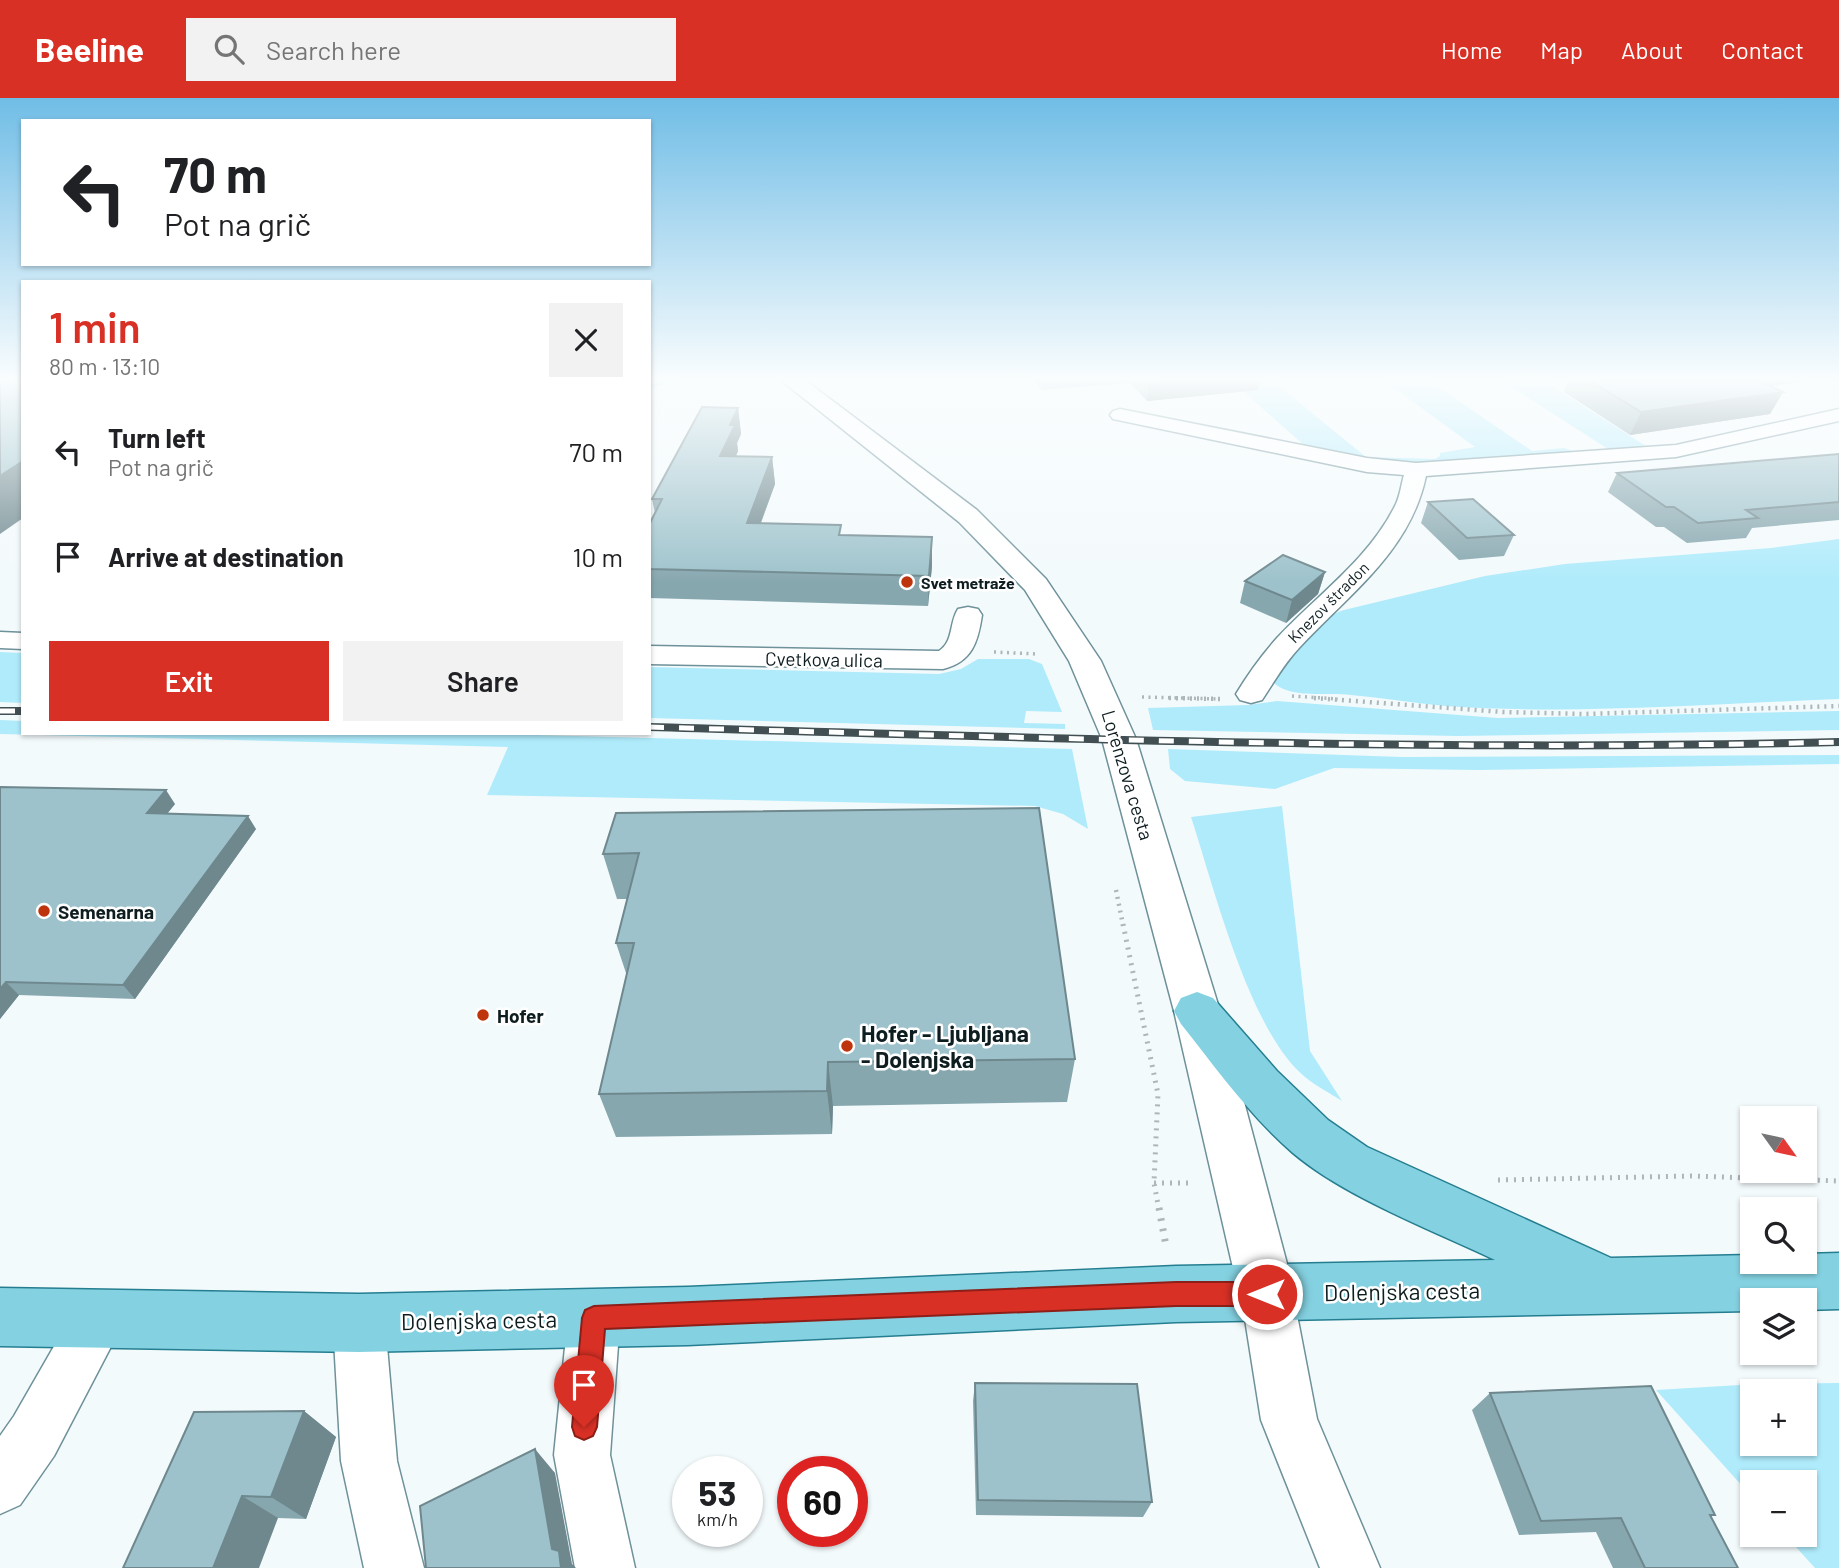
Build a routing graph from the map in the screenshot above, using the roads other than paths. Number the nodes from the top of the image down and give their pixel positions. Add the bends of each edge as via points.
1 (876, 446) edge
2 (1271, 446) edge
3 (1700, 446) edge
4 (1416, 470) junction
5 (968, 615) dead end
6 (651, 655) edge
7 (1251, 694) road end
8 (1198, 1011) junction
9 (1839, 1281) edge
10 (1610, 1286) junction
11 (1267, 1294) junction
12 (0, 1317) edge
13 (594, 1318) junction
14 (98, 1319) junction
15 (359, 1323) junction
16 (0, 1485) edge
17 (394, 1568) edge
18 (604, 1568) edge
19 (1350, 1568) edge

1 - 8 street, Lorenzova cesta via 968,516 1036,585 1085,661 1109,714
2 - 4 street
3 - 4 street
4 - 7 street, Knezov štradon via 1408,505 1386,540 1360,573 1289,642
5 - 6 street, Cvetkova ulica via 958,652 943,660
8 - 10 main road via 1268,1094 1310,1136 1349,1164
8 - 11 street, Lorenzova cesta
9 - 10 main road, Dolenjska cesta
10 - 11 main road, Dolenjska cesta
11 - 13 main road, Dolenjska cesta
11 - 19 street via 1289,1420
12 - 14 main road, Dolenjska cesta
13 - 15 main road, Dolenjska cesta
13 - 18 street via 582,1455
14 - 15 main road, Dolenjska cesta
14 - 16 street via 34,1436
15 - 17 street via 369,1461

